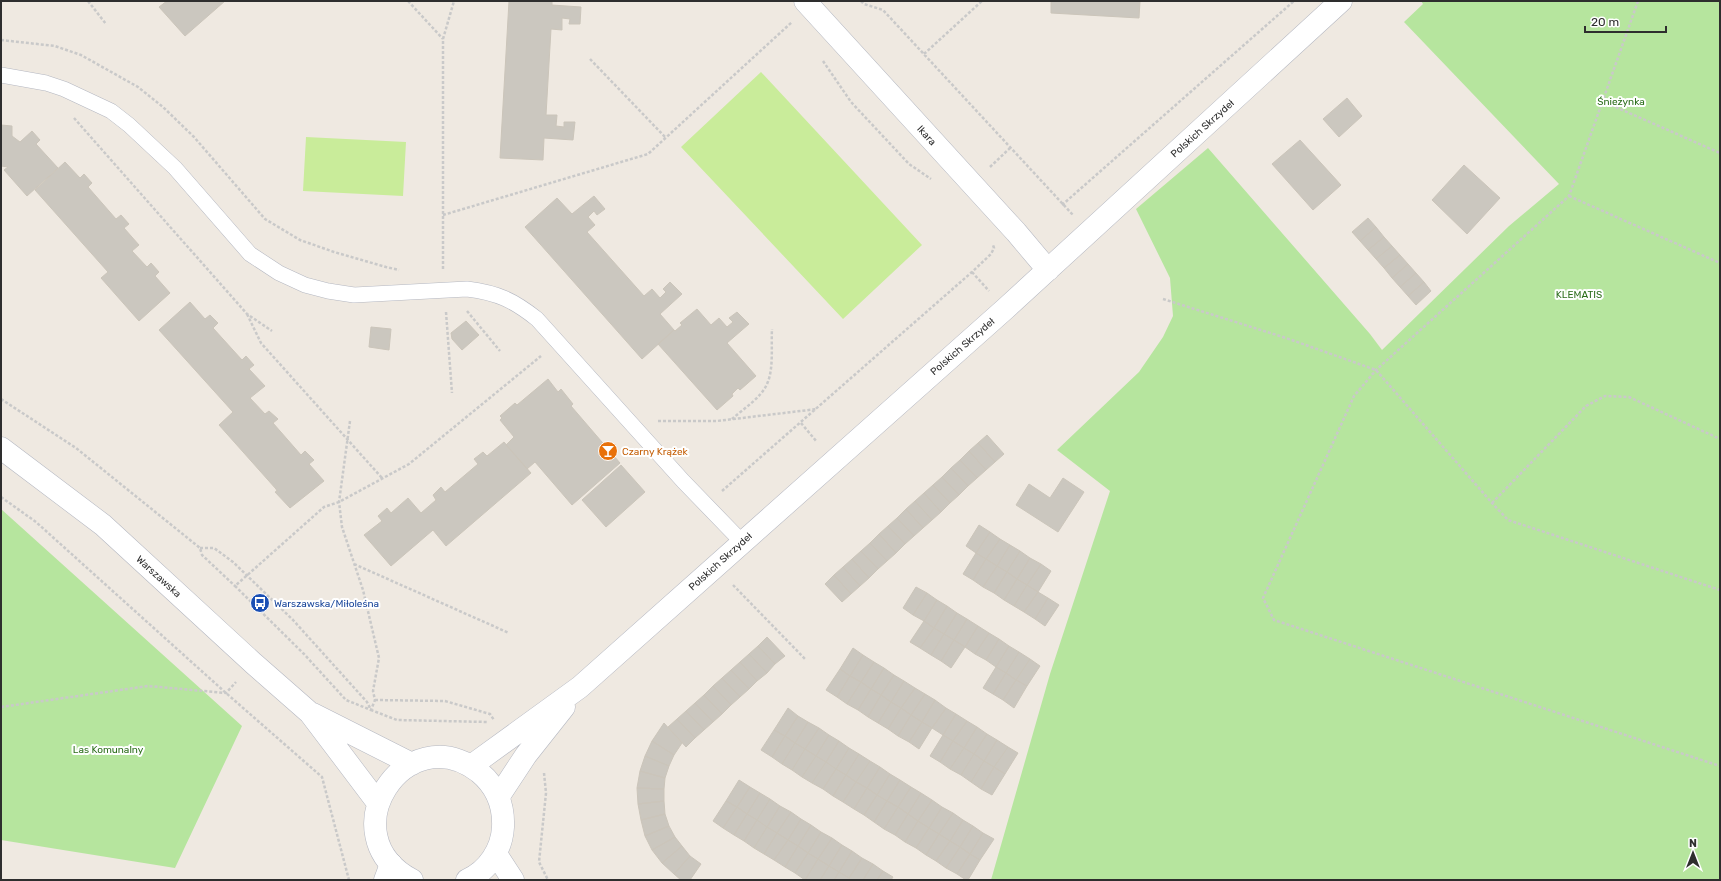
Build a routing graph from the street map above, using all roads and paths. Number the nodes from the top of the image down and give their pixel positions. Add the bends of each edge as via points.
1 (88, 1) edge
2 (408, 1) edge
3 (454, 1) edge
4 (861, 1) edge
5 (982, 1) edge
6 (1294, 1) edge
7 (1341, 1) edge
8 (1638, 1) edge
9 (800, 10) edge
10 (106, 24) dead end
11 (443, 39) junction
12 (1, 40) edge
13 (924, 54) junction
14 (821, 57) dead end
15 (590, 59) dead end
16 (1, 76) edge
17 (64, 88) junction
18 (1602, 101) junction
19 (666, 138) junction
20 (1720, 154) edge
21 (934, 180) dead end
22 (1569, 196) junction
23 (1062, 204) junction
24 (442, 215) junction
25 (1089, 232) junction
26 (992, 241) dead end
27 (1720, 262) edge
28 (400, 270) dead end
29 (1048, 270) junction
30 (436, 271) dead end
31 (443, 271) junction
32 (450, 271) dead end
33 (444, 289) junction
34 (1163, 299) dead end
35 (467, 311) dead end
36 (247, 314) junction
37 (772, 329) dead end
38 (272, 331) dead end
39 (536, 350) dead end
40 (500, 351) dead end
41 (1376, 370) junction
42 (452, 393) dead end
43 (1, 399) edge
44 (817, 409) junction
45 (731, 419) junction
46 (350, 421) dead end
47 (801, 423) junction
48 (661, 426) dead end
49 (1720, 439) edge
50 (348, 440) junction
51 (820, 446) dead end
52 (1, 448) edge
53 (382, 478) junction
54 (1, 497) edge
55 (339, 502) junction
56 (706, 504) junction
57 (1492, 504) junction
58 (742, 542) junction
59 (200, 548) junction
60 (354, 564) junction
61 (247, 575) junction
62 (733, 585) dead end
63 (235, 586) junction
64 (1720, 590) edge
65 (509, 632) dead end
66 (806, 660) dead end
67 (253, 663) junction
68 (580, 687) junction
69 (226, 693) junction
70 (375, 700) junction
71 (1, 707) edge
72 (371, 710) junction
73 (310, 712) junction
74 (526, 755) junction
75 (412, 764) junction
76 (471, 766) junction
77 (1720, 766) edge
78 (499, 796) junction
79 (378, 803) junction
80 (496, 854) junction
81 (388, 872) edge
82 (349, 880) edge
83 (412, 880) edge
84 (467, 880) edge
85 (513, 880) edge
86 (548, 880) edge

1 - 10 path
2 - 11 path
3 - 11 path
4 - 13 path via 883,10
5 - 13 path
6 - 23 path
7 - 25 street, Polskich Skrzydeł
8 - 18 path
9 - 19 path
9 - 29 street, Ikara via 1016,232
11 - 24 path
12 - 28 path via 55,46 81,55 138,87 194,137 265,219 300,240 386,268
13 - 23 path
14 - 21 path via 851,102 909,164
15 - 19 path
16 - 17 lane
17 - 33 lane via 111,112 129,125 175,168 250,254 279,273 305,285 354,295
17 - 36 path via 58,104 71,113
18 - 20 path
18 - 22 path
19 - 24 path via 648,154
22 - 27 path
22 - 41 path
23 - 25 path
24 - 31 path
25 - 29 street, Polskich Skrzydeł
26 - 44 path via 994,248 991,254
29 - 58 street, Polskich Skrzydeł
30 - 31 path
31 - 32 path
33 - 42 path
33 - 56 lane via 485,291 501,296 518,304 537,319 683,482
34 - 41 path
35 - 40 path
36 - 38 path
36 - 50 path via 261,344
37 - 45 path via 771,367 767,385
39 - 53 path via 541,356 409,464
41 - 57 path
41 - 77 path via 1354,396 1263,598 1274,620
43 - 59 path via 76,448
44 - 45 path
44 - 47 path
45 - 48 path via 656,421
46 - 50 path
47 - 51 path
47 - 56 path
49 - 57 path via 1629,397 1605,396 1586,406
50 - 53 path
50 - 55 path
52 - 67 street, Warszawska via 103,525
53 - 55 path
54 - 69 path via 36,522
55 - 60 path via 342,527
55 - 61 path via 324,507
56 - 58 lane
57 - 64 path via 1508,520
58 - 68 street, Polskich Skrzydeł
59 - 61 path via 214,548
59 - 63 path via 202,555
60 - 65 path
60 - 70 path via 363,590 379,658 373,690
61 - 63 path
61 - 72 path via 293,620 367,702
62 - 66 path
63 - 72 path via 346,700
67 - 69 path
67 - 73 street, Warszawska
68 - 74 street, Polskich Skrzydeł
68 - 76 street, Polskich Skrzydeł
69 - 71 path via 148,686
69 - 82 path via 322,777
70 - 72 path
70 - 72 path via 445,701 490,714 496,722 397,720
73 - 75 street, Warszawska
73 - 79 street, Warszawska
74 - 78 street, Polskich Skrzydeł
74 - 86 path via 545,773 546,793 539,862
75 - 76 street via 426,759 441,758
75 - 79 street via 397,774 385,787
76 - 78 street via 487,779
78 - 80 street via 504,816 503,836
79 - 81 street via 376,835
80 - 84 street via 485,868
80 - 85 street
81 - 83 street

